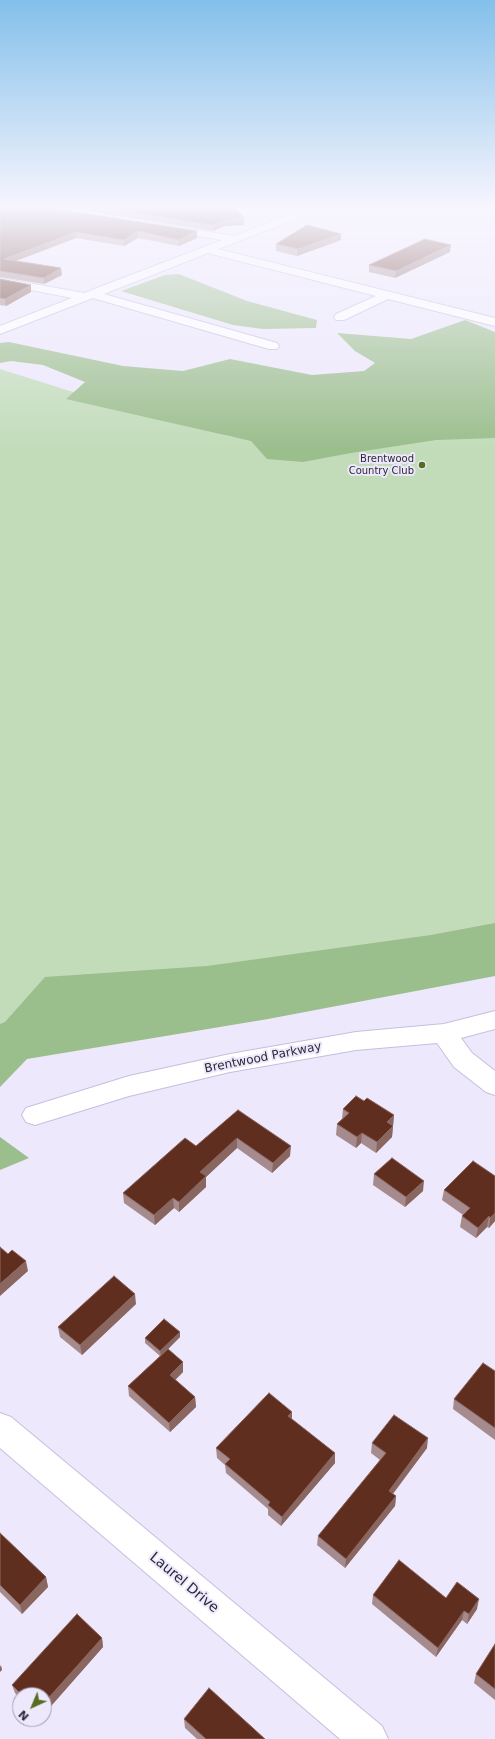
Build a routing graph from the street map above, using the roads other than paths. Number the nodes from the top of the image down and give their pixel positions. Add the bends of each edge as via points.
1 (42, 288) edge
2 (109, 288) edge
3 (360, 288) edge
4 (387, 295) junction
5 (89, 296) junction
6 (340, 317) dead end
7 (495, 322) edge
8 (0, 330) edge
9 (273, 346) dead end
10 (495, 1020) edge
11 (444, 1033) junction
12 (495, 1085) edge
13 (35, 1115) dead end
14 (0, 1428) edge
15 (369, 1739) edge

1 - 5 street
2 - 5 street
3 - 4 street
4 - 6 street
4 - 7 street
5 - 8 street
5 - 9 street
10 - 11 street, Brentwood Parkway
11 - 12 street via 463,1060
11 - 13 street, Brentwood Parkway via 356,1041 230,1063 129,1086
14 - 15 street, Laurel Drive

